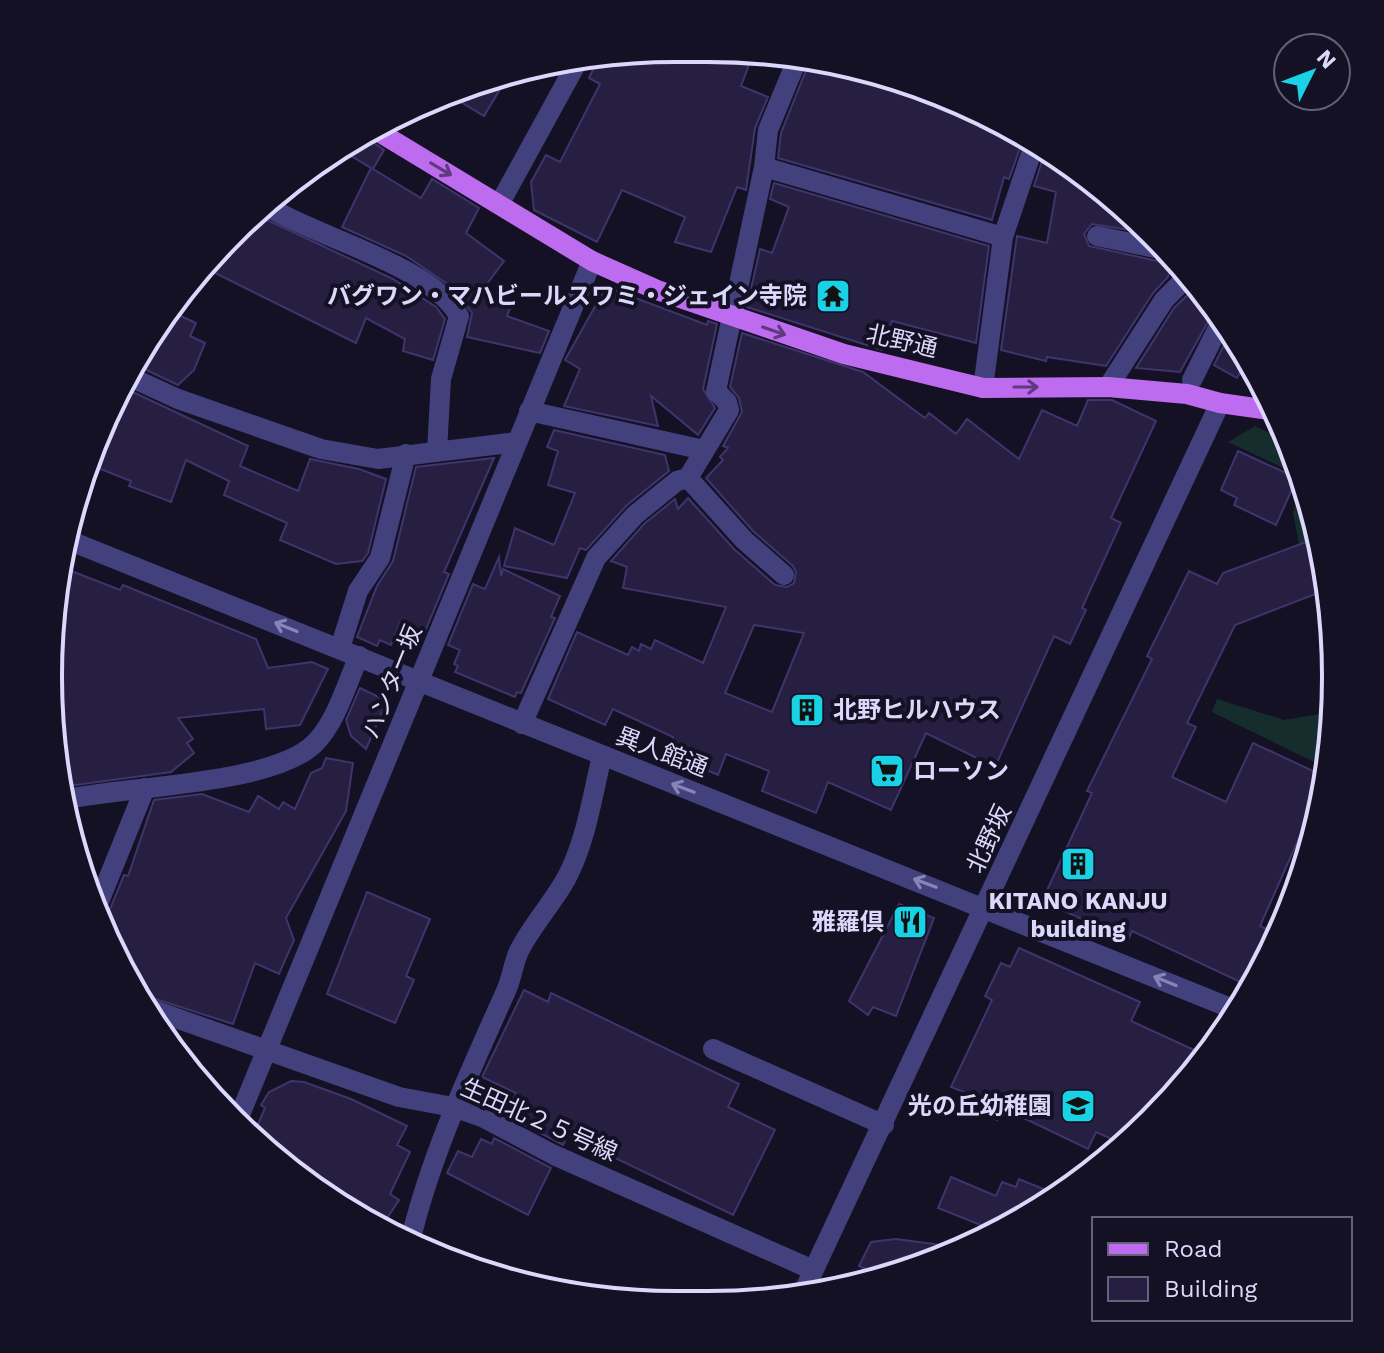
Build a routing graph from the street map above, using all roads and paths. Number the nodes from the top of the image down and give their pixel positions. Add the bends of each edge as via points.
1 (794, 68) edge
2 (572, 71) edge
3 (385, 136) edge
4 (1031, 154) edge
5 (764, 167) junction
6 (500, 203) junction
7 (276, 210) edge
8 (1097, 236) dead end
9 (1003, 237) junction
10 (1146, 246) edge
11 (592, 261) junction
12 (1180, 284) edge
13 (731, 316) junction
14 (1216, 332) edge
15 (1192, 380) dead end
16 (138, 381) edge
17 (1108, 387) junction
18 (983, 388) junction
19 (1220, 403) junction
20 (1261, 409) edge
21 (529, 411) junction
22 (517, 442) junction
23 (704, 450) junction
24 (437, 451) junction
25 (406, 454) junction
26 (688, 478) junction
27 (77, 544) edge
28 (784, 575) dead end
29 (340, 648) junction
30 (359, 656) junction
31 (421, 681) junction
32 (522, 724) junction
33 (602, 756) junction
34 (145, 788) junction
35 (75, 798) edge
36 (102, 894) edge
37 (985, 908) junction
38 (1226, 1006) edge
39 (163, 1013) edge
40 (713, 1049) dead end
41 (266, 1050) junction
42 (453, 1107) junction
43 (242, 1111) edge
44 (884, 1125) junction
45 (413, 1231) edge
46 (813, 1270) junction
47 (808, 1282) edge

1 - 5 street via 768,130
2 - 6 street
3 -> 6 main road, 北野通
4 - 9 street
5 - 9 street
5 - 13 street
6 - 11 main road, 北野通
7 - 24 street via 425,281 449,299 459,316 441,379
8 - 10 street
9 - 18 street
11 - 13 main road, 北野通
11 - 21 street, ハンター坂
12 - 17 street via 1164,300
13 -> 18 main road, 北野通 via 844,354
13 - 23 street via 716,391 729,410
14 - 15 street
16 - 25 street via 321,449 378,459
18 -> 17 main road, 北野通
17 - 19 main road, 北野通 via 1187,394
19 - 20 main road, 北野通
19 - 37 street, 北野坂
21 - 22 street, ハンター坂
21 - 23 street
22 - 24 street
22 - 31 street, ハンター坂
23 - 26 street
24 - 25 street
25 - 29 street via 380,558 358,591
26 - 28 street
26 - 32 street via 635,515 596,558
29 -> 27 street, 異人館通
29 - 30 street, 異人館通
30 - 31 street, 異人館通
30 - 34 street via 328,723 300,755 260,770
31 - 32 street, 異人館通
31 - 41 street, ハンター坂
32 - 33 street, 異人館通
37 -> 33 street, 異人館通
33 - 42 street via 580,846 518,954
34 - 35 street
34 - 36 street
38 -> 37 street, 異人館通
37 - 44 street, 北野坂
39 - 41 street, 生田北２５号線
40 - 44 street
41 - 42 street, 生田北２５号線 via 399,1097
41 - 43 street, ハンター坂
42 - 45 street
42 - 46 street, 生田北２５号線
44 - 46 street, 北野坂
46 - 47 street, 北野坂

